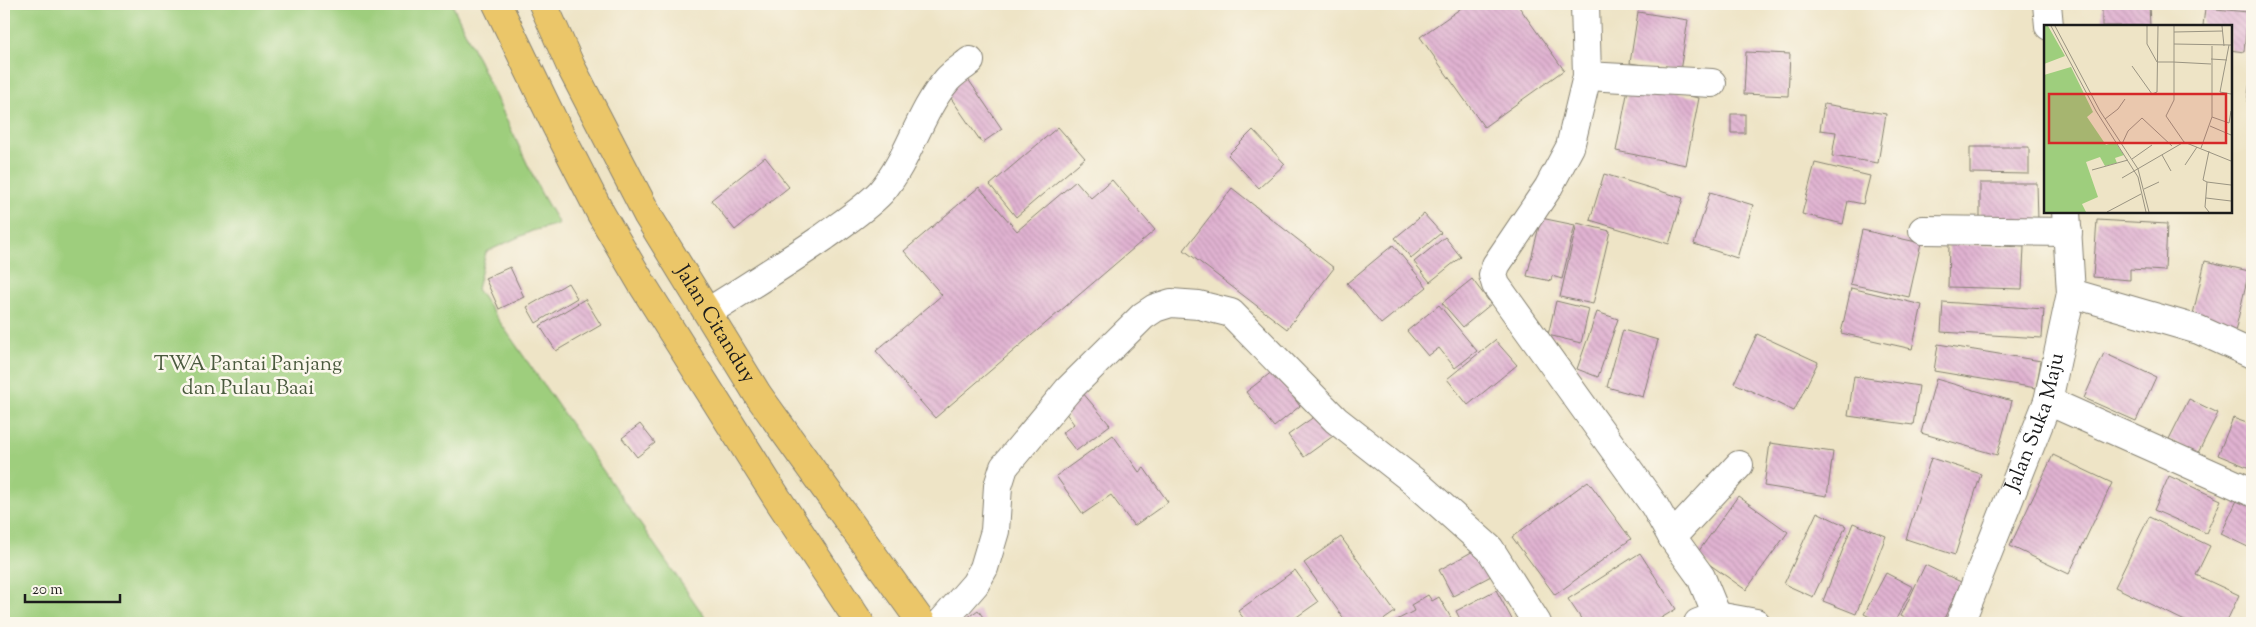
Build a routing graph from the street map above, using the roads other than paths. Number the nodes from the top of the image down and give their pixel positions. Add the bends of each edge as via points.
1 (534, 4) edge
2 (543, 4) edge
3 (1585, 4) edge
4 (2047, 4) edge
5 (501, 12) edge
6 (2049, 25) edge
7 (970, 60) dead end
8 (1587, 76) junction
9 (1712, 83) dead end
10 (2067, 222) edge
11 (1923, 230) dead end
12 (2071, 293) junction
13 (708, 312) junction
14 (2252, 354) edge
15 (2048, 401) junction
16 (1739, 465) dead end
17 (2252, 492) edge
18 (1672, 537) junction
19 (1708, 620) edge
20 (860, 623) edge
21 (922, 623) edge
22 (940, 623) edge
23 (1537, 623) edge
24 (1756, 623) edge
25 (1960, 623) edge

1 - 5 main road
2 - 13 main road, Jalan Citanduy via 648,216
3 - 8 street
4 - 6 street
5 - 20 main road, Jalan Citanduy via 605,222 777,498
7 - 13 street via 948,79 938,93 904,160 879,193 849,219 776,270
8 - 9 street
8 - 18 street via 1570,147 1548,188 1496,264 1493,275 1519,320 1654,505
10 - 11 street
10 - 12 street, Jalan Suka Maju
12 - 14 street via 2199,330
12 - 15 street, Jalan Suka Maju
13 - 21 main road, Jalan Citanduy via 758,395
15 - 17 street
15 - 25 street, Jalan Suka Maju
16 - 18 street
18 - 19 street via 1702,577
19 - 24 street
22 - 23 street via 975,584 984,568 994,531 998,486 1004,467 1068,390 1143,316 1171,303 1185,303 1231,313 1336,420 1415,482 1490,549

